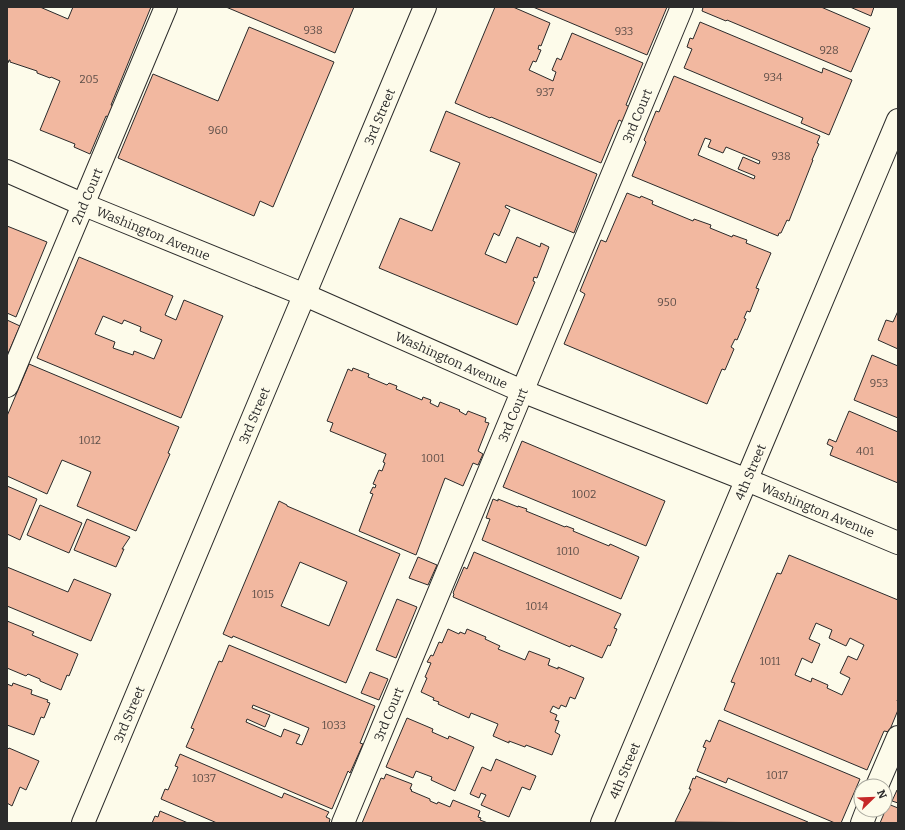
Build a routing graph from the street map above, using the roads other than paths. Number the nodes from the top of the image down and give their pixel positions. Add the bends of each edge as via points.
1 (166, 7) edge
2 (425, 7) edge
3 (682, 7) edge
4 (898, 120) edge
5 (7, 171) edge
6 (82, 204) junction
7 (305, 295) junction
8 (7, 386) edge
9 (522, 391) junction
10 (747, 480) junction
11 (898, 543) edge
12 (898, 738) edge
13 (880, 778) edge
14 (83, 823) edge
15 (342, 823) edge
16 (602, 823) edge

1 - 6 street, 2nd Court
2 - 7 street, 3rd Street
3 - 9 street, 3rd Court
4 - 10 street, 4th Street
5 - 6 street, Washington Avenue
6 - 7 street, Washington Avenue
6 - 8 street, 2nd Court
7 - 9 street, Washington Avenue
7 - 14 street, 3rd Street
9 - 10 street, Washington Avenue
9 - 15 street, 3rd Court
10 - 11 street, Washington Avenue
10 - 16 street, 4th Street
12 - 13 street

